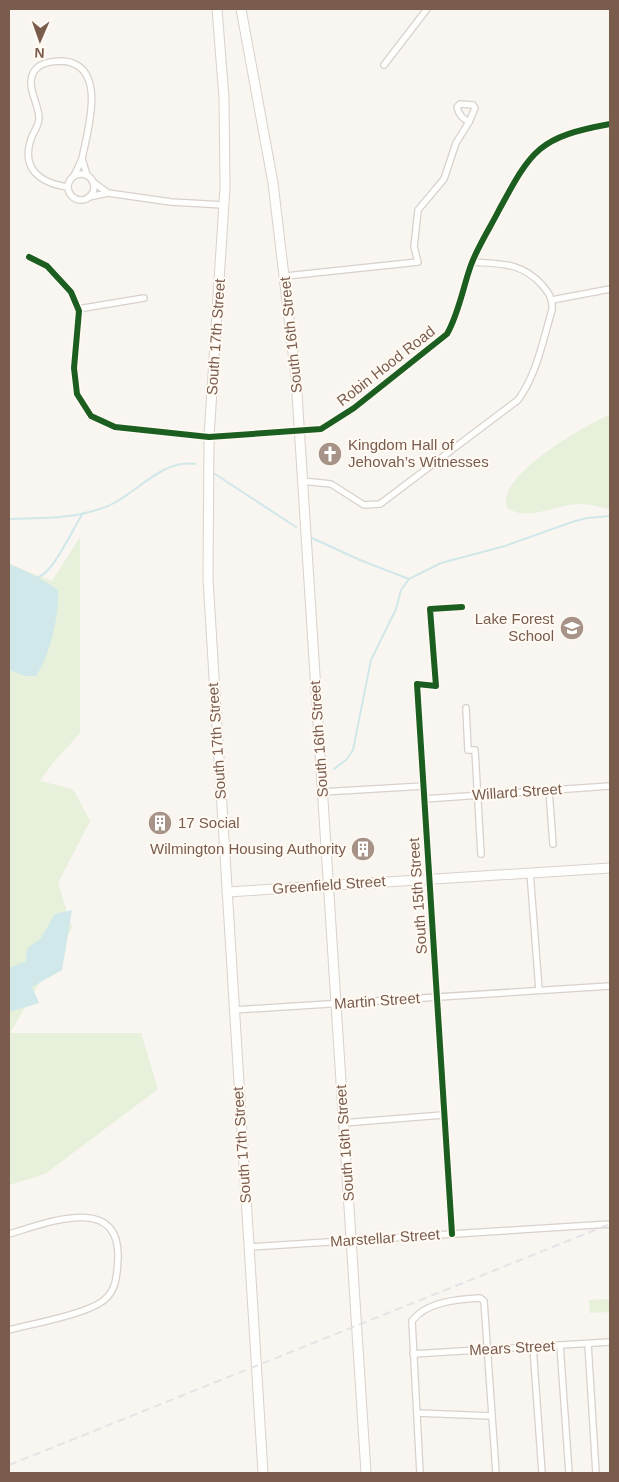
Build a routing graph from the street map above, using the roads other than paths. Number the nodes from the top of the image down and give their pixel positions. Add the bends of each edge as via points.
1 (217, 9) edge
2 (241, 9) edge
3 (427, 9) edge
4 (384, 65) dead end
5 (469, 122) dead end
6 (610, 124) edge
7 (82, 159) junction
8 (74, 176) junction
9 (87, 176) junction
10 (93, 182) junction
11 (68, 187) junction
12 (108, 194) junction
13 (89, 197) junction
14 (224, 205) junction
15 (29, 257) dead end
16 (472, 262) junction
17 (286, 276) junction
18 (610, 289) edge
19 (144, 298) dead end
20 (552, 300) junction
21 (78, 309) junction
22 (299, 430) junction
23 (210, 437) junction
24 (302, 481) junction
25 (462, 607) dead end
26 (466, 708) dead end
27 (424, 786) junction
28 (610, 786) edge
29 (549, 790) junction
30 (322, 792) junction
31 (477, 795) junction
32 (424, 799) junction
33 (553, 844) dead end
34 (481, 854) dead end
35 (610, 868) edge
36 (530, 872) junction
37 (428, 879) junction
38 (328, 885) junction
39 (227, 892) junction
40 (610, 986) edge
41 (539, 990) junction
42 (437, 997) junction
43 (336, 1004) junction
44 (234, 1010) junction
45 (443, 1115) junction
46 (343, 1122) junction
47 (610, 1224) edge
48 (9, 1234) edge
49 (452, 1234) junction
50 (351, 1241) junction
51 (249, 1247) junction
52 (9, 1330) edge
53 (610, 1342) edge
54 (588, 1344) junction
55 (560, 1345) junction
56 (533, 1347) junction
57 (488, 1350) junction
58 (414, 1354) junction
59 (417, 1413) junction
60 (492, 1416) junction
61 (263, 1473) edge
62 (366, 1473) edge
63 (420, 1473) edge
64 (496, 1473) edge
65 (542, 1473) edge
66 (569, 1473) edge
67 (596, 1473) edge

1 - 14 main road, South 17th Street via 224,98
2 - 17 main road, South 16th Street via 265,133
3 - 4 street
5 - 17 street via 456,143 444,179 418,210 414,247 418,262
6 - 16 street, Robin Hood Road via 565,135 530,157
7 - 8 street
7 - 9 street
7 - 11 street via 92,105 90,83 83,71 71,63 44,64 36,69 31,80 39,118 30,140 28,162 41,177
8 - 9 street
8 - 11 street
9 - 10 street
10 - 12 street
10 - 13 street via 94,190
11 - 13 street via 75,198
12 - 13 street
12 - 14 street
14 - 23 main road, South 17th Street
15 - 21 street via 60,279 71,292
16 - 20 street via 519,267 531,274
16 - 22 street, Robin Hood Road via 452,323 439,342 329,426
17 - 22 main road, South 16th Street
18 - 20 street
19 - 21 street
20 - 24 street via 535,368 518,400 385,502 368,506 331,484
21 - 23 street, Robin Hood Road via 75,389 91,416 115,427
22 - 23 street, Robin Hood Road
22 - 24 main road, South 16th Street
23 - 39 main road, South 17th Street via 210,613
24 - 30 main road, South 16th Street
25 - 27 street, South 15th Street via 430,609 436,686 417,684
26 - 31 street via 468,750 475,750
27 - 30 street
27 - 32 street, South 15th Street
28 - 29 street, Willard Street
29 - 31 street, Willard Street
29 - 33 street
30 - 38 main road, South 16th Street
31 - 32 street, Willard Street
31 - 34 street
32 - 37 street, South 15th Street
35 - 36 main road, Greenfield Street
36 - 37 main road, Greenfield Street
36 - 41 street
37 - 38 main road, Greenfield Street
37 - 42 street, South 15th Street
38 - 39 main road, Greenfield Street
38 - 43 main road, South 16th Street
39 - 44 main road, South 17th Street
40 - 41 street, Martin Street
41 - 42 street, Martin Street
42 - 43 street, Martin Street
42 - 45 street, South 15th Street
43 - 44 street, Martin Street
43 - 46 main road, South 16th Street
44 - 51 main road, South 17th Street
45 - 46 street
45 - 49 street, South 15th Street
46 - 50 main road, South 16th Street
47 - 49 street, Marstellar Street
48 - 52 street via 71,1217 89,1216 110,1228 116,1239 118,1255 115,1282 103,1301
49 - 50 street, Marstellar Street
50 - 51 street, Marstellar Street
50 - 62 main road, South 16th Street
51 - 61 main road, South 17th Street
53 - 54 street, Mears Street
54 - 55 street, Mears Street
54 - 67 street
55 - 56 street, Mears Street
55 - 66 street
56 - 57 street, Mears Street
56 - 65 street
57 - 58 street, Mears Street
57 - 58 street via 484,1301 483,1298 474,1298 437,1305 414,1318 411,1325
57 - 60 street
58 - 59 street
59 - 60 street
59 - 63 street
60 - 64 street

